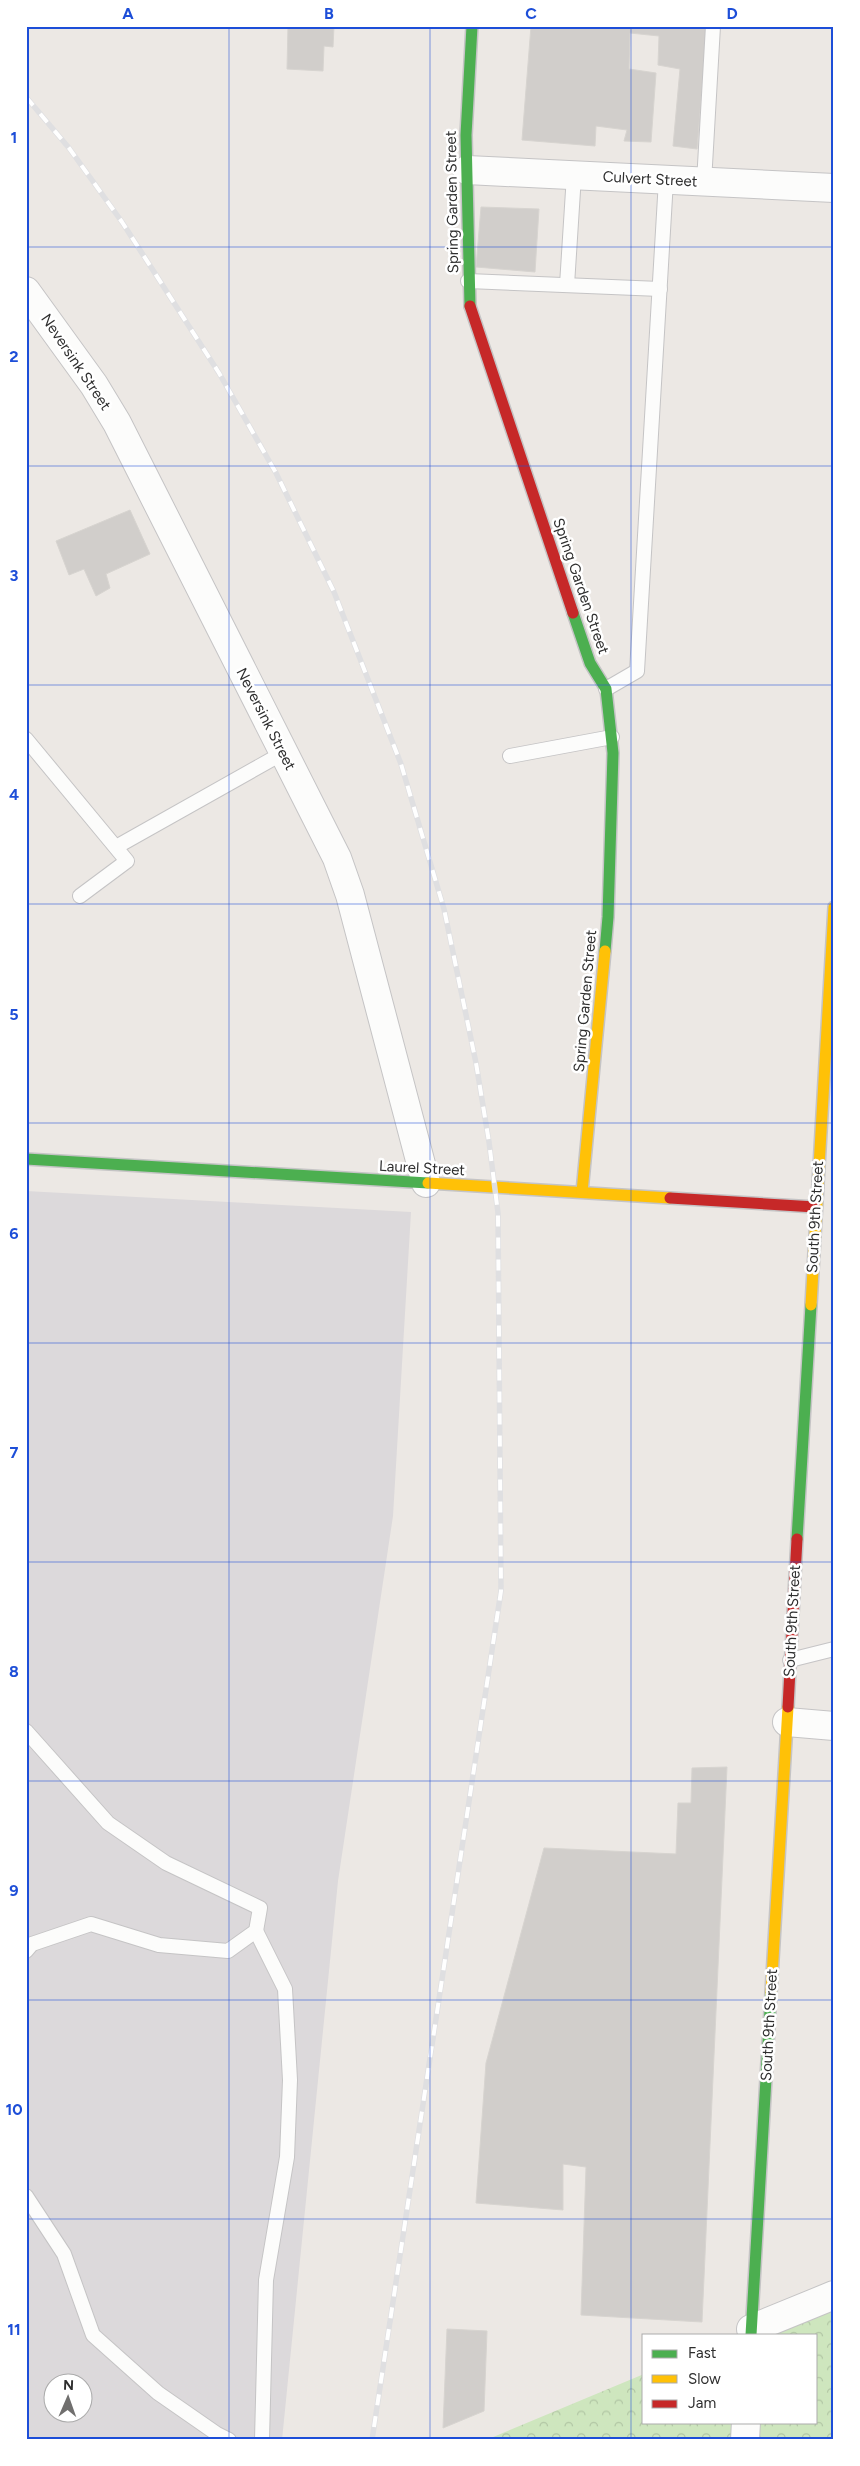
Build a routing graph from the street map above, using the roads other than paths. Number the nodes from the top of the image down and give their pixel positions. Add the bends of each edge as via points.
1 (472, 26) edge
2 (713, 26) edge
3 (467, 170) junction
4 (574, 175) junction
5 (666, 180) junction
6 (704, 182) junction
7 (834, 188) edge
8 (468, 280) junction
9 (567, 285) junction
10 (660, 289) junction
11 (26, 290) edge
12 (606, 689) junction
13 (612, 737) junction
14 (26, 739) edge
15 (283, 753) junction
16 (510, 756) dead end
17 (116, 847) junction
18 (80, 896) dead end
19 (834, 907) edge
20 (26, 1159) edge
21 (426, 1183) junction
22 (582, 1192) junction
23 (815, 1207) junction
24 (834, 1649) edge
25 (790, 1660) junction
26 (787, 1722) junction
27 (834, 1726) edge
28 (26, 1731) edge
29 (256, 1931) junction
30 (26, 1951) edge
31 (26, 2196) edge
32 (834, 2295) edge
33 (751, 2332) edge
34 (746, 2424) edge
35 (229, 2440) edge
36 (262, 2440) edge
37 (745, 2440) edge

1 - 3 street, Spring Garden Street
2 - 6 lane
3 - 4 street, Culvert Street
3 - 8 street, Spring Garden Street
4 - 5 street, Culvert Street
4 - 9 lane
5 - 6 street, Culvert Street
5 - 10 lane
6 - 7 street, Culvert Street
8 - 9 lane
8 - 12 street, Spring Garden Street via 468,300 587,653
9 - 10 lane
10 - 12 lane via 637,671
11 - 15 street, Neversink Street via 94,385 117,424
12 - 13 street, Spring Garden Street
13 - 16 lane
13 - 22 street, Spring Garden Street via 608,917
14 - 17 lane
15 - 17 lane
15 - 21 street, Neversink Street via 336,858 350,895
17 - 18 lane via 128,862
19 - 23 street, South 9th Street
20 - 21 street, Laurel Street
21 - 22 street, Laurel Street
22 - 23 street, Laurel Street
23 - 25 street, South 9th Street
24 - 25 lane
25 - 26 street, South 9th Street
26 - 27 street
26 - 33 street, South 9th Street
28 - 29 lane via 108,1823 166,1863 260,1908
29 - 30 lane via 228,1951 158,1945 91,1924 32,1944
29 - 36 lane via 285,1989 290,2080 287,2157 266,2280
31 - 35 lane via 64,2254 93,2335 158,2393
32 - 33 street
34 - 37 street

